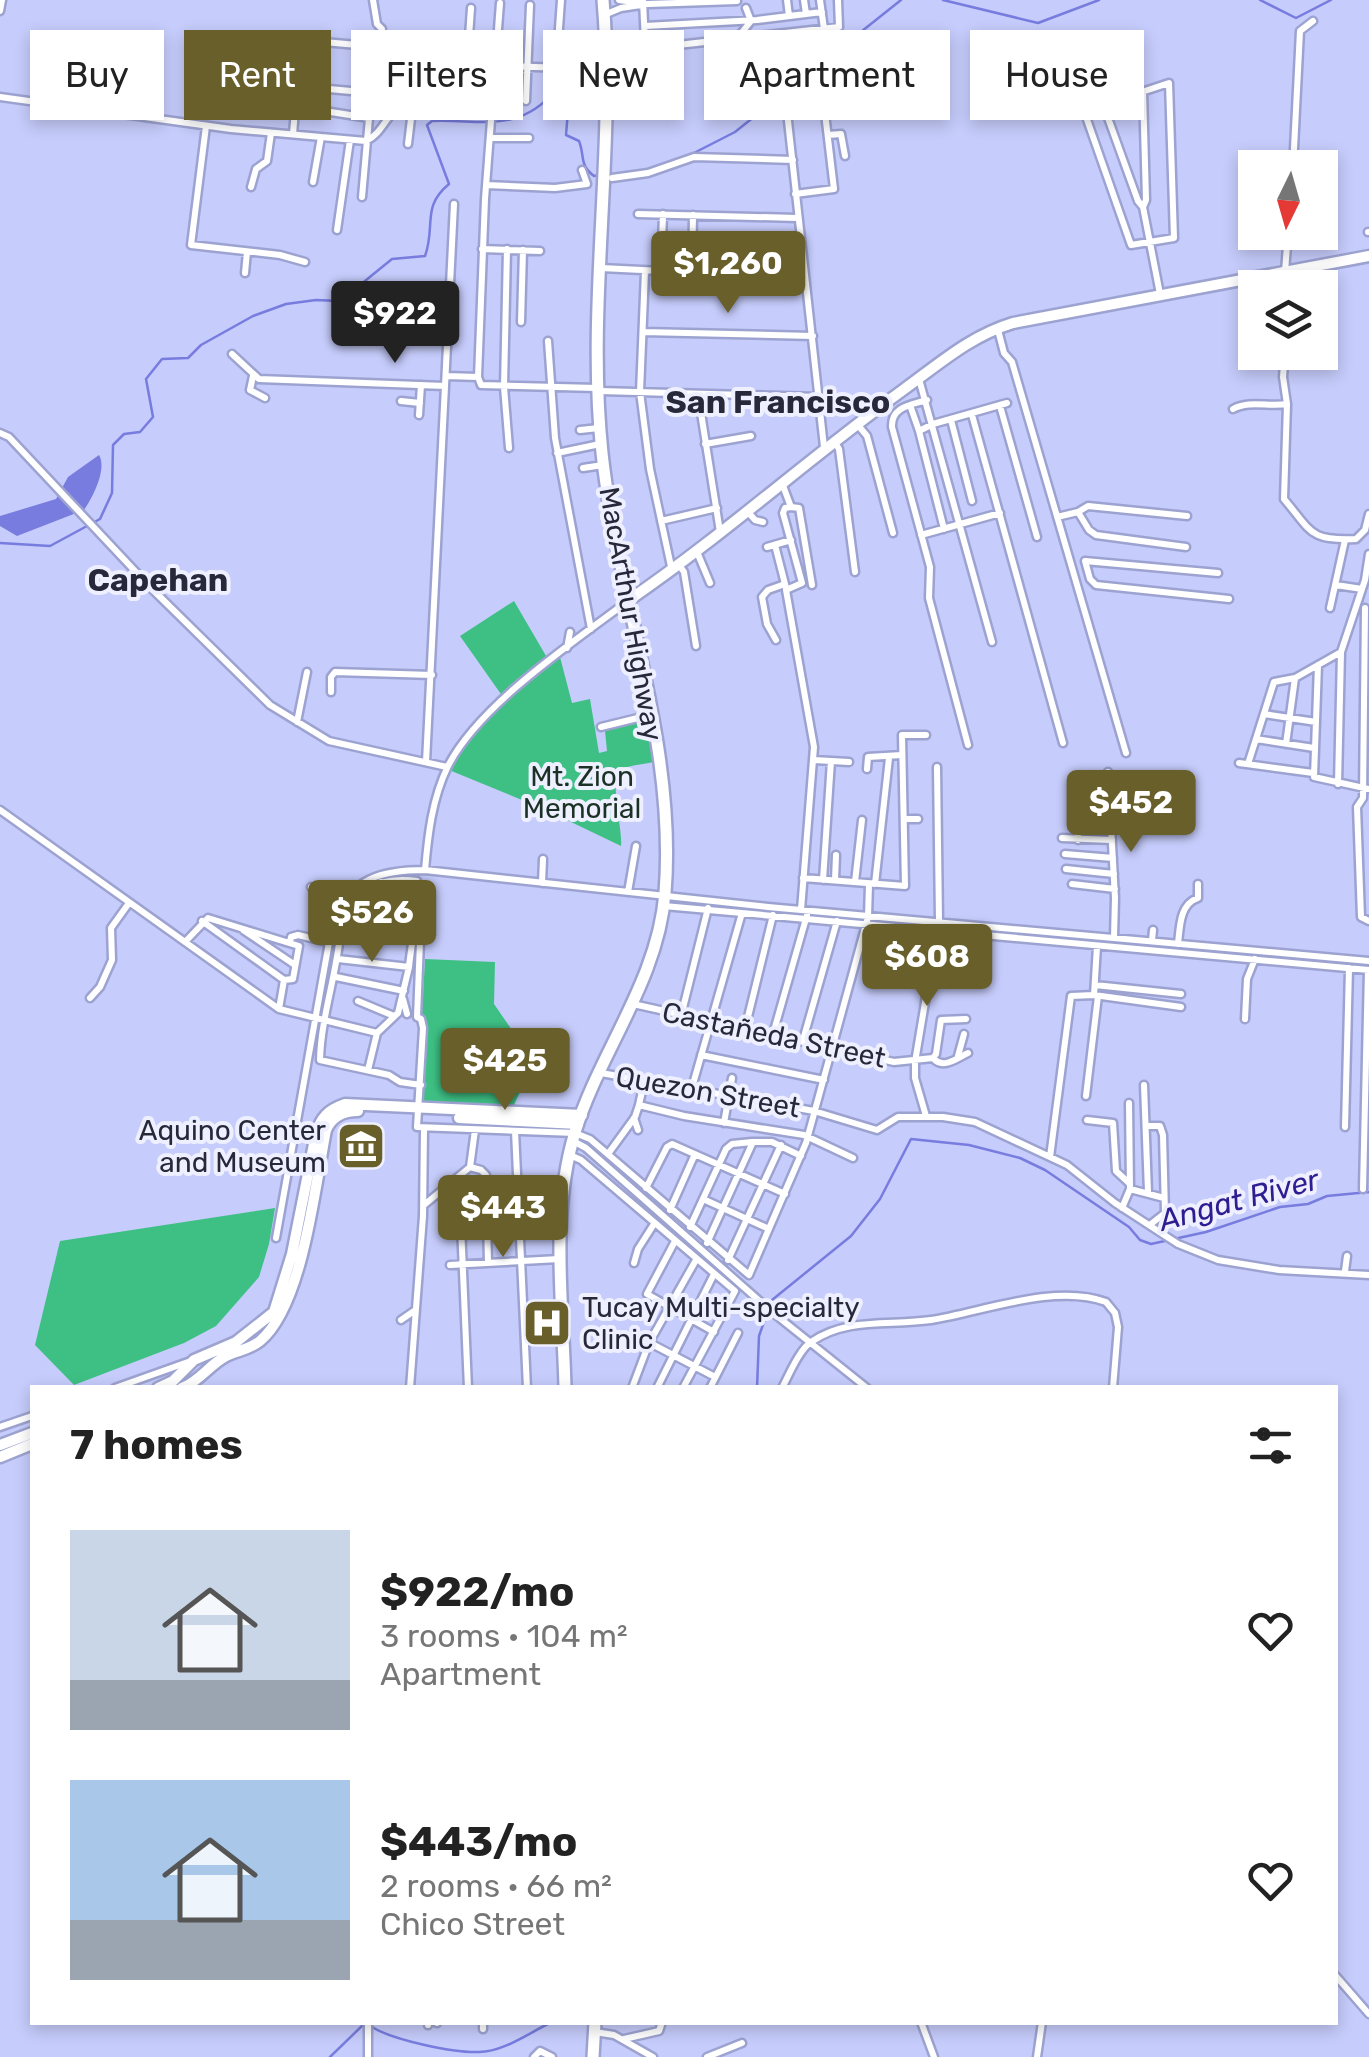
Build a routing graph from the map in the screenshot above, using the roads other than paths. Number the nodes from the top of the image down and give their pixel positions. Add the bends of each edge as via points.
1 (2, 0) edge
2 (373, 0) edge
3 (561, 0) edge
4 (603, 0) edge
5 (737, 0) edge
6 (752, 0) edge
7 (786, 0) edge
8 (804, 0) edge
9 (820, 0) edge
10 (838, 0) edge
11 (500, 3) dead end
12 (645, 3) edge
13 (530, 4) dead end
14 (620, 4) edge
15 (470, 8) dead end
16 (746, 8) junction
17 (0, 11) edge
18 (822, 12) junction
19 (806, 14) junction
20 (604, 15) junction
21 (789, 16) junction
22 (754, 21) junction
23 (1314, 21) dead end
24 (644, 26) junction
25 (824, 29) junction
26 (382, 30) edge
27 (469, 30) edge
28 (498, 30) edge
29 (559, 30) edge
30 (605, 30) edge
31 (644, 30) edge
32 (745, 30) edge
33 (757, 30) edge
34 (817, 30) edge
35 (523, 68) edge
36 (527, 68) junction
37 (543, 69) edge
38 (1144, 91) edge
39 (0, 96) edge
40 (526, 101) dead end
41 (294, 120) edge
42 (369, 120) edge
43 (387, 120) edge
44 (410, 120) edge
45 (493, 120) edge
46 (606, 120) edge
47 (788, 120) edge
48 (827, 120) edge
49 (1087, 120) edge
50 (1109, 120) edge
51 (1144, 120) edge
52 (206, 126) junction
53 (272, 133) junction
54 (293, 134) junction
55 (828, 135) junction
56 (321, 137) junction
57 (492, 138) junction
58 (529, 138) dead end
59 (350, 140) junction
60 (368, 140) junction
61 (408, 144) dead end
62 (1294, 150) edge
63 (846, 156) dead end
64 (792, 160) junction
65 (582, 170) dead end
66 (606, 176) junction
67 (313, 182) dead end
68 (486, 184) junction
69 (252, 187) dead end
70 (796, 194) junction
71 (362, 198) dead end
72 (454, 204) dead end
73 (1143, 207) junction
74 (638, 214) dead end
75 (662, 214) junction
76 (693, 215) junction
77 (798, 218) junction
78 (338, 230) dead end
79 (1151, 242) junction
80 (482, 248) junction
81 (507, 250) junction
82 (523, 250) junction
83 (540, 250) dead end
84 (247, 252) junction
85 (1369, 256) edge
86 (305, 262) dead end
87 (601, 268) junction
88 (1300, 270) edge
89 (645, 271) junction
90 (245, 272) dead end
91 (661, 272) junction
92 (692, 274) junction
93 (805, 278) junction
94 (1238, 281) edge
95 (1162, 295) junction
96 (521, 322) dead end
97 (997, 328) junction
98 (643, 332) junction
99 (813, 336) junction
100 (548, 341) dead end
101 (232, 354) dead end
102 (1284, 370) edge
103 (252, 376) junction
104 (446, 376) junction
105 (478, 377) junction
106 (919, 379) junction
107 (421, 385) junction
108 (445, 386) junction
109 (504, 387) junction
110 (550, 388) junction
111 (598, 390) junction
112 (640, 392) junction
113 (698, 394) junction
114 (818, 397) junction
115 (265, 398) dead end
116 (926, 400) junction
117 (401, 402) dead end
118 (420, 403) junction
119 (1288, 404) junction
120 (910, 405) junction
121 (1233, 409) dead end
122 (972, 414) junction
123 (419, 415) dead end
124 (951, 420) junction
125 (933, 424) junction
126 (860, 427) junction
127 (600, 428) junction
128 (580, 430) dead end
129 (0, 432) edge
130 (919, 432) junction
131 (751, 436) dead end
132 (602, 444) junction
133 (705, 444) junction
134 (833, 444) junction
135 (508, 448) dead end
136 (586, 448) junction
137 (558, 453) junction
138 (604, 464) junction
139 (783, 485) junction
140 (972, 501) dead end
141 (791, 507) junction
142 (717, 508) junction
143 (748, 511) junction
144 (1078, 512) junction
145 (1000, 513) junction
146 (1369, 514) edge
147 (1187, 516) dead end
148 (1057, 517) junction
149 (661, 521) junction
150 (764, 522) dead end
151 (960, 524) junction
152 (944, 529) junction
153 (1369, 532) edge
154 (721, 533) junction
155 (893, 533) dead end
156 (921, 535) junction
157 (1037, 537) dead end
158 (1360, 538) junction
159 (791, 540) junction
160 (1345, 540) junction
161 (1186, 547) dead end
162 (697, 552) junction
163 (1369, 554) edge
164 (676, 568) junction
165 (1086, 568) junction
166 (856, 572) dead end
167 (1073, 572) junction
168 (1218, 572) dead end
169 (710, 583) dead end
170 (812, 584) dead end
171 (1336, 585) junction
172 (786, 587) junction
173 (1362, 589) junction
174 (1229, 599) dead end
175 (629, 600) junction
176 (1364, 607) edge
177 (1330, 608) dead end
178 (590, 629) junction
179 (570, 632) dead end
180 (776, 640) dead end
181 (992, 642) dead end
182 (696, 646) dead end
183 (567, 649) junction
184 (1341, 652) junction
185 (1318, 666) junction
186 (307, 672) dead end
187 (432, 675) junction
188 (1295, 678) junction
189 (331, 692) dead end
190 (1264, 714) junction
191 (650, 715) junction
192 (1289, 718) junction
193 (297, 722) junction
194 (1316, 722) junction
195 (601, 727) dead end
196 (926, 735) dead end
197 (1256, 739) junction
198 (1062, 743) dead end
199 (1286, 744) junction
200 (968, 746) dead end
201 (1314, 748) junction
202 (1126, 753) dead end
203 (902, 755) junction
204 (889, 758) junction
205 (814, 760) junction
206 (831, 761) junction
207 (426, 762) junction
208 (849, 762) dead end
209 (447, 767) junction
210 (937, 768) dead end
211 (867, 769) dead end
212 (1108, 772) dead end
213 (1313, 773) junction
214 (1338, 784) junction
215 (1076, 788) dead end
216 (1366, 788) edge
217 (1366, 801) edge
218 (0, 810) edge
219 (904, 819) junction
220 (918, 819) dead end
221 (862, 820) dead end
222 (1062, 838) dead end
223 (1078, 840) junction
224 (1112, 840) junction
225 (636, 846) dead end
226 (1064, 854) dead end
227 (836, 855) dead end
228 (1113, 858) junction
229 (543, 859) dead end
230 (1066, 869) dead end
231 (424, 870) junction
232 (1114, 874) junction
233 (803, 878) junction
234 (381, 880) junction
235 (822, 880) junction
236 (834, 880) junction
237 (854, 882) junction
238 (542, 883) junction
239 (872, 884) junction
240 (1072, 884) dead end
241 (1198, 884) dead end
242 (311, 887) dead end
243 (1115, 889) junction
244 (628, 892) junction
245 (348, 897) junction
246 (380, 900) junction
247 (664, 901) junction
248 (416, 902) junction
249 (129, 903) junction
250 (708, 908) junction
251 (769, 912) junction
252 (742, 913) junction
253 (806, 913) junction
254 (838, 917) junction
255 (379, 919) junction
256 (867, 920) junction
257 (202, 921) junction
258 (413, 921) junction
259 (939, 921) junction
260 (1369, 921) edge
261 (888, 922) junction
262 (238, 927) junction
263 (1153, 930) dead end
264 (937, 931) junction
265 (340, 935) junction
266 (376, 937) junction
267 (1114, 937) junction
268 (411, 940) junction
269 (1152, 941) junction
270 (185, 942) junction
271 (328, 942) junction
272 (1101, 942) junction
273 (290, 943) junction
274 (1178, 944) junction
275 (1191, 949) junction
276 (1278, 957) junction
277 (1255, 959) junction
278 (1305, 959) junction
279 (338, 960) junction
280 (1369, 961) edge
281 (296, 966) junction
282 (409, 967) junction
283 (1349, 968) junction
284 (1369, 970) edge
285 (336, 978) junction
286 (284, 980) junction
287 (1095, 985) junction
288 (403, 994) junction
289 (1181, 994) dead end
290 (1096, 996) junction
291 (90, 998) dead end
292 (358, 1001) dead end
293 (633, 1004) junction
294 (1181, 1007) dead end
295 (279, 1009) junction
296 (400, 1014) junction
297 (416, 1016) junction
298 (681, 1016) junction
299 (966, 1019) dead end
300 (1245, 1019) dead end
301 (320, 1020) junction
302 (712, 1022) junction
303 (745, 1029) junction
304 (377, 1033) junction
305 (773, 1034) junction
306 (964, 1034) dead end
307 (803, 1040) junction
308 (833, 1048) junction
309 (968, 1053) dead end
310 (702, 1055) junction
311 (958, 1057) junction
312 (933, 1058) junction
313 (915, 1062) junction
314 (368, 1070) junction
315 (602, 1073) junction
316 (732, 1078) dead end
317 (824, 1080) junction
318 (644, 1082) junction
319 (420, 1084) junction
320 (1144, 1085) dead end
321 (691, 1091) junction
322 (1086, 1096) dead end
323 (728, 1098) junction
324 (1130, 1103) dead end
325 (638, 1105) junction
326 (814, 1111) junction
327 (418, 1113) junction
328 (926, 1116) junction
329 (634, 1118) junction
330 (1087, 1120) dead end
331 (724, 1123) junction
332 (1146, 1126) junction
333 (1346, 1127) dead end
334 (424, 1128) junction
335 (577, 1128) junction
336 (474, 1130) junction
337 (638, 1130) dead end
338 (515, 1131) junction
339 (807, 1136) junction
340 (753, 1142) junction
341 (781, 1145) junction
342 (1130, 1152) junction
343 (1147, 1153) junction
344 (608, 1154) junction
345 (696, 1154) junction
346 (569, 1155) junction
347 (801, 1156) junction
348 (1050, 1157) junction
349 (853, 1158) dead end
350 (718, 1164) junction
351 (470, 1167) junction
352 (739, 1174) junction
353 (459, 1179) junction
354 (762, 1184) junction
355 (646, 1188) junction
356 (1362, 1188) dead end
357 (1129, 1189) junction
358 (1148, 1192) junction
359 (785, 1194) junction
360 (1164, 1198) junction
361 (702, 1199) junction
362 (648, 1202) junction
363 (423, 1206) junction
364 (1119, 1206) junction
365 (724, 1209) junction
366 (638, 1210) junction
367 (670, 1210) junction
368 (747, 1219) junction
369 (654, 1224) junction
370 (1150, 1224) junction
371 (690, 1227) junction
372 (769, 1228) junction
373 (276, 1238) dead end
374 (674, 1242) junction
375 (708, 1243) junction
376 (1347, 1256) dead end
377 (560, 1259) junction
378 (696, 1260) junction
379 (728, 1260) junction
380 (522, 1261) junction
381 (488, 1263) junction
382 (634, 1263) dead end
383 (462, 1264) junction
384 (450, 1265) dead end
385 (1345, 1271) junction
386 (714, 1274) junction
387 (1369, 1275) edge
388 (668, 1307) junction
389 (414, 1311) junction
390 (692, 1319) junction
391 (401, 1320) dead end
392 (714, 1332) junction
393 (738, 1333) dead end
394 (649, 1343) junction
395 (808, 1343) junction
396 (673, 1354) junction
397 (194, 1360) junction
398 (694, 1365) junction
399 (715, 1377) junction
400 (123, 1385) edge
401 (164, 1385) edge
402 (187, 1385) edge
403 (410, 1385) edge
404 (468, 1385) edge
405 (527, 1385) edge
406 (565, 1385) edge
407 (633, 1385) edge
408 (658, 1385) edge
409 (685, 1385) edge
410 (711, 1385) edge
411 (784, 1385) edge
412 (862, 1385) edge
413 (1112, 1385) edge
414 (30, 1417) edge
415 (0, 1427) edge
416 (30, 1433) edge
417 (0, 1444) edge
418 (30, 1445) edge
419 (0, 1457) edge
420 (1338, 1978) edge
421 (1369, 2014) edge
422 (368, 2025) edge
423 (661, 2025) edge
424 (922, 2025) edge
425 (1042, 2025) edge
426 (595, 2027) edge
427 (622, 2039) junction
428 (742, 2042) dead end
429 (640, 2054) edge
430 (368, 2057) edge
431 (534, 2057) edge
432 (552, 2057) edge
433 (593, 2057) edge
434 (653, 2057) edge
435 (708, 2057) edge
436 (934, 2057) edge
437 (1038, 2057) edge

1 - 17 street
2 - 26 street
3 - 29 street
4 - 20 highway, MacArthur Highway
5 - 12 street
5 - 16 street
6 - 16 street
7 - 21 street
8 - 19 street
9 - 18 street
10 - 25 street via 841,26
11 - 28 street
12 - 14 street
12 - 24 street
13 - 36 street
14 - 20 street
15 - 27 street
16 - 22 street
18 - 19 street
18 - 25 street
19 - 21 street
20 - 30 highway, MacArthur Highway
21 - 22 street
22 - 24 street
22 - 32 street
22 - 33 street
23 - 62 street via 1300,30
24 - 31 street
25 - 34 street
35 - 36 street
36 - 37 street
36 - 40 street
38 - 79 street via 1169,83 1174,238
39 - 52 street
41 - 54 street
42 - 60 street
43 - 60 street
44 - 61 street
45 - 57 street
46 - 66 highway, MacArthur Highway
47 - 64 street
48 - 55 street
49 - 79 street via 1131,245
50 - 73 street
51 - 73 street
52 - 53 street
52 - 84 street via 190,243
53 - 54 street
53 - 69 street via 267,161 256,168
54 - 56 street
55 - 63 street via 842,136
55 - 70 street via 834,190
56 - 59 street
56 - 67 street
57 - 58 street
57 - 68 street
59 - 60 street
59 - 78 street
60 - 71 street
64 - 66 street via 694,157 648,174
64 - 70 street
65 - 68 street via 587,184
66 - 87 highway, MacArthur Highway
68 - 80 street
70 - 77 street
72 - 104 street
73 - 79 street
74 - 75 street
75 - 76 street
75 - 91 street
76 - 77 street
76 - 92 street
77 - 93 street
79 - 95 street
80 - 81 street
80 - 105 street
81 - 82 street
81 - 109 street
82 - 83 street
82 - 96 street
84 - 86 street
84 - 90 street
85 - 88 main road
87 - 89 street
87 - 111 highway, MacArthur Highway
89 - 91 street
89 - 98 street
91 - 92 street
92 - 93 street
93 - 99 street
94 - 95 main road
95 - 97 main road
97 - 106 main road
97 - 148 street
98 - 99 street
98 - 112 street
99 - 114 street
100 - 110 street
101 - 103 street
102 - 119 street
103 - 107 street
103 - 115 street via 250,390
104 - 105 street
104 - 108 street
105 - 109 street via 481,385
106 - 116 street
106 - 126 main road
107 - 108 street
107 - 118 street
108 - 187 street
109 - 110 street
109 - 135 street
110 - 111 street
110 - 137 street
111 - 112 street
111 - 127 highway, MacArthur Highway
112 - 113 street
112 - 149 street
113 - 114 street
113 - 133 street
114 - 134 street
116 - 120 street
116 - 125 street
117 - 118 street
118 - 123 street
119 - 121 street
119 - 160 street via 1284,498 1316,536
120 - 130 street
120 - 156 street via 892,423
122 - 124 street
122 - 145 street
122 - 157 street via 1004,404
124 - 125 street
124 - 140 street
125 - 130 street
125 - 151 street
126 - 134 main road
126 - 155 street
127 - 128 street
127 - 132 highway, MacArthur Highway
129 - 193 street via 226,664
130 - 152 street
131 - 133 street
132 - 136 street
132 - 138 highway, MacArthur Highway
133 - 142 street
134 - 139 main road
134 - 166 street
136 - 137 street
136 - 138 street via 586,467
137 - 178 street
138 - 175 highway, MacArthur Highway
139 - 141 street
139 - 143 main road
141 - 159 street via 784,510
141 - 170 street via 798,508
142 - 149 street
142 - 154 street
143 - 150 street
143 - 154 main road
144 - 147 street via 1088,506
144 - 148 street
144 - 161 street via 1096,535
145 - 151 street
145 - 198 street
146 - 158 street
148 - 167 street
149 - 164 street
151 - 152 street
151 - 181 street
152 - 156 street
153 - 158 street
154 - 162 main road
156 - 200 street via 929,598
158 - 160 street
159 - 172 street via 802,583
159 - 172 street via 771,546
160 - 171 street
162 - 164 main road
162 - 169 street
163 - 173 street
164 - 175 main road
164 - 182 street via 684,572
165 - 167 street
165 - 168 street via 1088,559
165 - 174 street via 1096,584
167 - 202 street
171 - 173 street
171 - 177 street
172 - 180 street via 762,597
172 - 205 street
173 - 176 street
175 - 178 street
175 - 191 highway, MacArthur Highway
176 - 184 street
176 - 216 street
178 - 183 street
179 - 183 street
183 - 209 street via 480,719
184 - 185 street
184 - 214 street
185 - 188 street
185 - 194 street
186 - 193 street
187 - 189 street via 335,672
187 - 207 street
188 - 190 street via 1274,682
188 - 192 street
190 - 192 street
190 - 197 street
191 - 195 street
191 - 247 highway, MacArthur Highway via 667,824
192 - 194 street
192 - 199 street
193 - 207 street via 328,741
194 - 201 street
196 - 203 street via 903,734
197 - 199 street
197 - 213 street via 1244,764
199 - 201 street
201 - 213 street
203 - 204 street
203 - 219 street
204 - 211 street via 868,757
204 - 239 street
205 - 206 street
205 - 233 street
206 - 208 street
206 - 235 street
207 - 209 street
209 - 231 street via 433,806
210 - 259 street
212 - 224 street
213 - 214 street
214 - 216 street
215 - 223 street
216 - 217 street
217 - 260 street via 1357,806 1361,917
218 - 249 street
219 - 220 street
219 - 239 street via 905,886
221 - 237 street
222 - 223 street
223 - 224 street
224 - 228 street
225 - 244 street
226 - 228 street
227 - 236 street
228 - 232 street
229 - 238 street
230 - 232 street
231 - 238 street
231 - 245 street via 374,876
232 - 243 street
233 - 235 street
233 - 253 street
234 - 246 street
234 - 248 street via 417,881
234 - 265 street via 358,897
235 - 236 street
236 - 237 street
237 - 239 street
238 - 244 street
239 - 256 street
240 - 243 street
241 - 274 street via 1198,898 1182,912
242 - 245 street
243 - 267 street
244 - 247 street
245 - 271 street
246 - 248 street
246 - 255 street
247 - 250 street
247 - 251 street
247 - 293 highway, MacArthur Highway
248 - 258 street
249 - 270 street
249 - 291 street via 111,928 112,960
250 - 252 street
250 - 298 street
251 - 252 street
251 - 253 street
251 - 303 street
252 - 302 street
253 - 254 street
253 - 305 street
254 - 256 street
254 - 307 street
255 - 258 street
255 - 266 street
256 - 261 street
256 - 308 street
257 - 262 street
257 - 270 street
257 - 286 street
258 - 268 street
259 - 261 street
259 - 272 street
261 - 264 street
262 - 273 street
262 - 281 street
263 - 269 street
264 - 272 street
264 - 313 street
265 - 266 street
265 - 279 street
266 - 268 street
267 - 269 street
267 - 272 street
268 - 282 street
268 - 297 street via 420,941
269 - 274 street
270 - 295 street
271 - 273 street via 298,934
271 - 301 street
272 - 275 street
272 - 287 street
273 - 281 street via 299,946
274 - 275 street
275 - 276 street
275 - 277 street
276 - 277 street
276 - 278 street
277 - 300 street
278 - 280 street
278 - 283 street
279 - 282 street
279 - 285 street
281 - 286 street via 294,979
282 - 288 street
283 - 284 street
283 - 333 street
284 - 356 street
285 - 288 street
285 - 301 street
286 - 295 street
287 - 289 street
287 - 290 street
288 - 296 street
290 - 294 street
290 - 322 street
290 - 348 street via 1071,996
292 - 296 street
293 - 298 street, Castañeda Street
293 - 315 highway, MacArthur Highway
295 - 301 street
296 - 297 street
296 - 304 street
297 - 319 street via 423,1028
298 - 302 street, Castañeda Street
299 - 312 street via 941,1020
301 - 304 street
301 - 314 street via 320,1060
301 - 373 street
302 - 303 street, Castañeda Street
302 - 310 street
303 - 305 street, Castañeda Street
304 - 314 street
305 - 307 street, Castañeda Street
306 - 311 street
307 - 308 street, Castañeda Street
308 - 313 street, Castañeda Street
308 - 317 street
309 - 311 street, Castañeda Street
310 - 317 street
310 - 321 street
311 - 312 street, Castañeda Street via 943,1063
312 - 313 street, Castañeda Street
313 - 328 street
314 - 319 street
315 - 318 street, Quezon Street
315 - 335 highway, MacArthur Highway
316 - 323 street
317 - 326 street
318 - 321 street, Quezon Street
318 - 325 street
319 - 327 street
320 - 332 street
321 - 323 street, Quezon Street
323 - 326 street, Quezon Street
323 - 331 street
324 - 342 street
325 - 329 street
325 - 331 street
326 - 328 street, Quezon Street via 877,1130 892,1118
326 - 339 street
327 - 334 street via 417,1128
327 - 335 main road
327 - 397 main road via 344,1104 320,1121 274,1312 236,1342
327 - 402 main road via 348,1111 332,1120 281,1318 253,1346
328 - 348 street via 975,1122
329 - 337 street
329 - 344 street
330 - 357 street via 1113,1122 1116,1171
331 - 339 street
332 - 343 street
332 - 360 street via 1163,1130
334 - 336 street
334 - 363 street
335 - 338 street
335 - 344 street
335 - 346 highway, MacArthur Highway
335 - 362 street via 586,1148
336 - 338 street
336 - 351 street
338 - 380 street
339 - 347 street
339 - 349 street
340 - 341 street
340 - 350 street via 732,1144
340 - 352 street
341 - 347 street
341 - 354 street
342 - 343 street
342 - 357 street
343 - 358 street
344 - 355 street
345 - 350 street
345 - 355 street via 668,1144
345 - 367 street
346 - 366 street
346 - 377 highway, MacArthur Highway
347 - 359 street
348 - 364 street
350 - 352 street
350 - 361 street
351 - 353 street
351 - 381 street via 486,1175
352 - 354 street
352 - 365 street
353 - 363 street
353 - 383 street
354 - 359 street
354 - 368 street
355 - 367 street
357 - 358 street
357 - 364 street
358 - 360 street
359 - 372 street
360 - 370 street via 1165,1217
361 - 365 street
361 - 371 street
362 - 366 street
362 - 395 street
363 - 389 street
364 - 370 street
365 - 368 street
365 - 375 street
366 - 369 street
367 - 371 street
368 - 372 street
368 - 379 street
369 - 374 street
369 - 382 street
370 - 385 street via 1218,1260 1294,1272
371 - 375 street
372 - 379 street via 749,1275
374 - 378 street
374 - 388 street via 646,1292
375 - 379 street
376 - 385 street
377 - 380 street
377 - 406 highway, MacArthur Highway
378 - 386 street
378 - 388 street
380 - 381 street
380 - 405 street
381 - 383 street
383 - 384 street
383 - 404 street
385 - 387 street
386 - 390 street
386 - 392 street via 734,1292
388 - 390 street
388 - 394 street
389 - 391 street
389 - 403 street
390 - 392 street
390 - 396 street
392 - 398 street
393 - 399 street
394 - 396 street
394 - 407 street
395 - 411 street
395 - 412 street
395 - 413 street via 850,1325 1091,1298 1106,1302 1117,1318
396 - 398 street
396 - 408 street
397 - 400 street
397 - 401 main road
398 - 399 street
398 - 409 street
399 - 410 street
414 - 415 street
416 - 417 main road
418 - 419 main road
420 - 421 street
422 - 430 street
423 - 427 street via 660,2031
424 - 436 street
425 - 437 street
426 - 427 street
426 - 433 highway
427 - 429 street
428 - 435 street
429 - 434 street
431 - 432 street via 540,2051

